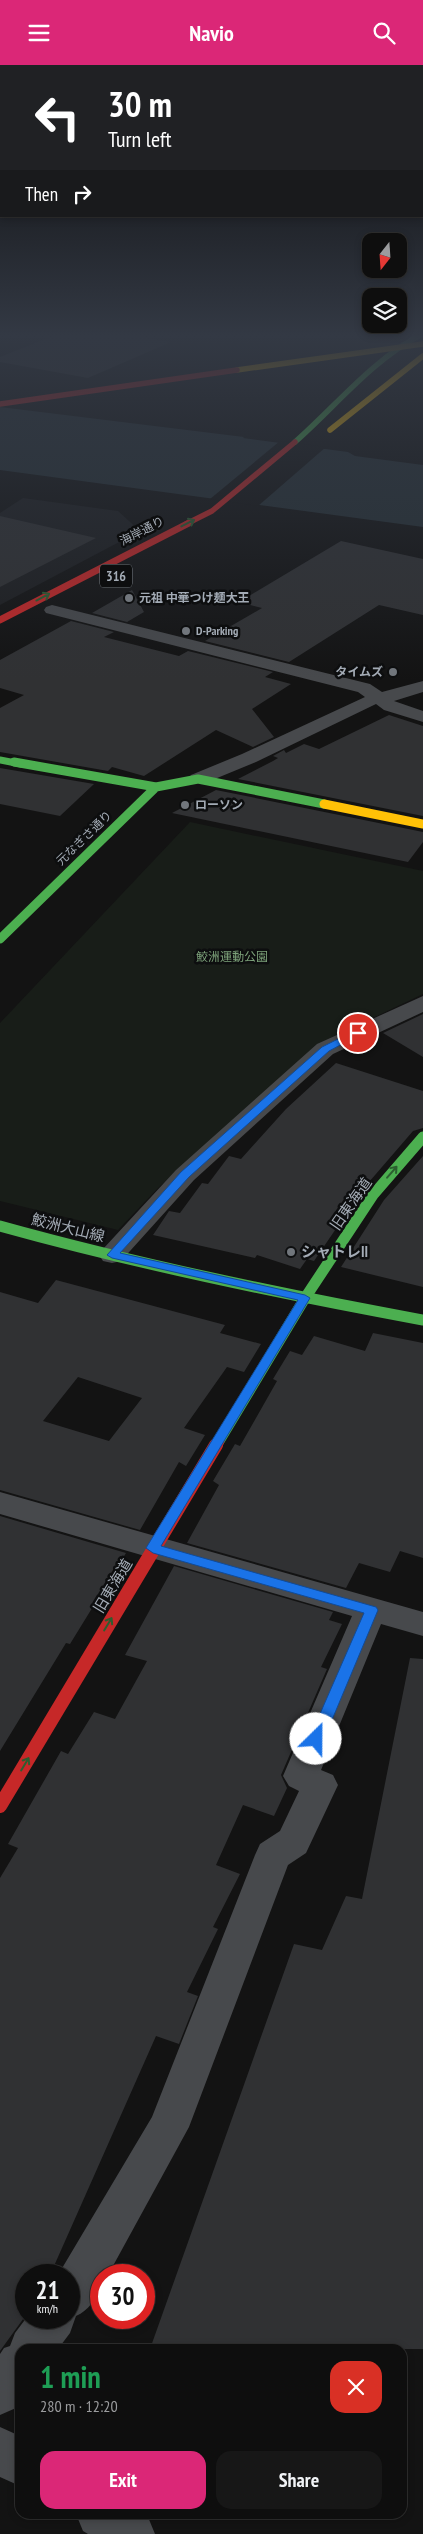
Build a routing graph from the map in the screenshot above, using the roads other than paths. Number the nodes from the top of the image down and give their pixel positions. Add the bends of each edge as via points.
1 (288, 449) edge
2 (53, 609) dead end
3 (0, 620) edge
4 (423, 686) edge
5 (376, 697) junction
6 (423, 717) edge
7 (0, 760) edge
8 (198, 779) junction
9 (156, 787) junction
10 (423, 824) edge
11 (0, 939) edge
12 (423, 1003) edge
13 (423, 1137) edge
14 (0, 1226) edge
15 (112, 1255) junction
16 (305, 1298) junction
17 (423, 1320) edge
18 (0, 1503) edge
19 (153, 1548) junction
20 (372, 1610) junction
21 (423, 1624) edge
22 (0, 1806) edge
23 (80, 2282) edge
24 (45, 2329) edge
25 (35, 2344) edge
26 (15, 2372) edge
27 (0, 2392) edge
28 (0, 2450) edge
29 (15, 2460) edge
30 (108, 2519) edge
31 (131, 2534) edge

3 -> 1 main road, 海岸通り / 316 via 212,511
2 - 5 street via 364,688
4 - 5 street via 405,694
5 - 6 street via 390,706
5 - 8 street
7 - 9 main road
8 - 9 main road
8 - 10 main road
9 - 11 main road, 元なぎさ通り
12 - 15 street via 325,1049 185,1175
16 -> 13 main road, 旧東海道 via 373,1195
14 - 15 main road, 鮫洲大山線
15 - 16 main road, 鮫洲大山線
16 - 17 main road, 鮫洲大山線
16 - 19 main road, 旧東海道
18 - 19 street
19 - 20 street
22 -> 19 main road, 旧東海道
20 - 21 street
20 - 23 street via 301,1776 320,1785 293,1842 273,1855 169,2127
24 - 25 street
26 - 27 street
28 - 29 street
30 - 31 street

